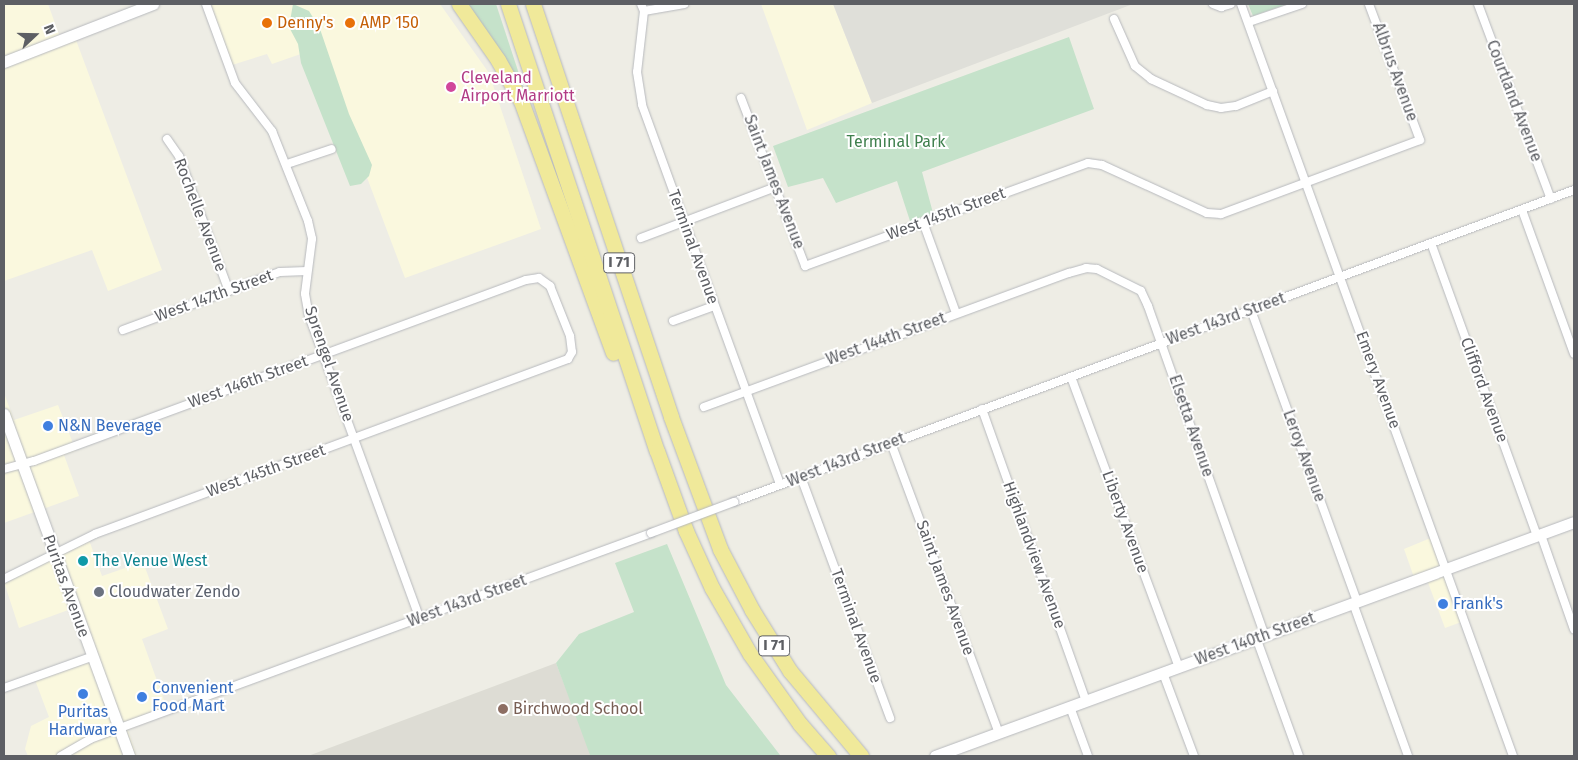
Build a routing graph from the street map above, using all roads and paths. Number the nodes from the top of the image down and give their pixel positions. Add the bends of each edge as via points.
1 (150, 4) edge
2 (206, 4) edge
3 (459, 4) edge
4 (508, 4) edge
5 (533, 4) edge
6 (544, 4) edge
7 (684, 4) edge
8 (1213, 4) edge
9 (1231, 4) edge
10 (1242, 4) edge
11 (1302, 4) edge
12 (1370, 4) edge
13 (1478, 4) edge
14 (643, 7) edge
15 (1114, 19) dead end
16 (1249, 22) junction
17 (4, 62) edge
18 (1273, 91) junction
19 (742, 98) dead end
20 (167, 139) dead end
21 (332, 150) dead end
22 (287, 164) junction
23 (1307, 184) junction
24 (776, 187) junction
25 (1574, 190) edge
26 (1551, 199) junction
27 (1522, 210) junction
28 (683, 222) junction
29 (923, 222) junction
30 (641, 238) dead end
31 (1431, 244) junction
32 (805, 266) joint
33 (307, 271) junction
34 (1069, 273) joint
35 (1341, 276) junction
36 (229, 292) junction
37 (714, 306) junction
38 (560, 310) joint
39 (1251, 310) junction
40 (956, 313) junction
41 (673, 321) dead end
42 (123, 330) dead end
43 (1162, 343) junction
44 (324, 354) junction
45 (1574, 354) edge
46 (1072, 376) junction
47 (746, 391) junction
48 (704, 407) dead end
49 (982, 409) junction
50 (4, 414) edge
51 (355, 438) junction
52 (890, 443) junction
53 (656, 451) junction
54 (22, 463) junction
55 (4, 469) edge
56 (801, 477) junction
57 (780, 484) junction
58 (709, 522) junction
59 (1574, 522) edge
60 (1539, 535) junction
61 (55, 555) junction
62 (1448, 569) junction
63 (4, 579) edge
64 (1355, 602) junction
65 (420, 619) junction
66 (1574, 629) edge
67 (1261, 638) junction
68 (91, 657) junction
69 (1179, 667) junction
70 (1163, 673) junction
71 (4, 688) edge
72 (1086, 701) junction
73 (1070, 707) junction
74 (890, 718) dead end
75 (118, 728) junction
76 (998, 733) junction
77 (62, 756) edge
78 (129, 756) edge
79 (828, 756) edge
80 (861, 756) edge
81 (935, 756) edge
82 (1088, 756) edge
83 (1194, 756) edge
84 (1299, 756) edge
85 (1408, 756) edge
86 (1513, 756) edge

1 - 17 street
2 - 22 street, Sprengel Avenue via 235,83 272,131
3 - 53 highway via 498,60 521,102 615,358
4 - 53 highway, I 71
5 - 58 highway, I 71 via 670,417
6 - 58 highway via 683,424
7 - 14 street
8 - 9 street via 1222,7
10 - 16 street, Emery Avenue
11 - 16 street
12 - 23 street, Albrus Avenue via 1420,140
13 - 26 street, Courtland Avenue
14 - 28 street, Terminal Avenue via 637,72 642,105
15 - 18 street via 1135,66 1151,79 1207,106 1236,106
16 - 18 street, Emery Avenue
18 - 23 street, Emery Avenue
19 - 24 street, Saint James Avenue
20 - 36 street, Rochelle Avenue via 179,156
21 - 22 street
22 - 33 street, Sprengel Avenue via 312,239
23 - 29 street, West 145th Street via 1221,214 1207,213 1102,165 1088,163
23 - 35 street, Emery Avenue
24 - 28 street
24 - 32 street, Saint James Avenue
25 - 26 street, West 143rd Street
26 - 27 street, West 143rd Street
27 - 31 street, West 143rd Street
27 - 45 street
28 - 30 street
28 - 37 street, Terminal Avenue
29 - 32 street, West 145th Street
29 - 40 street
31 - 35 street, West 143rd Street
31 - 60 street, Clifford Avenue
33 - 36 street, West 147th Street via 280,272
33 - 44 street, Sprengel Avenue via 305,294 309,316
34 - 40 street, West 144th Street
34 - 43 street, Elsetta Avenue via 1086,268 1098,269 1141,291
35 - 39 street, West 143rd Street
35 - 62 street, Emery Avenue
36 - 42 street, West 147th Street
37 - 41 street
37 - 47 street, Terminal Avenue
38 - 44 street, West 146th Street via 545,281 526,280
38 - 51 street, West 145th Street via 570,336 572,352 568,359
39 - 43 street, West 143rd Street
39 - 64 street, Leroy Avenue
40 - 47 street, West 144th Street
43 - 46 street, West 143rd Street
43 - 67 street, Elsetta Avenue
44 - 51 street, Sprengel Avenue
44 - 54 street, West 146th Street
46 - 49 street, West 143rd Street
46 - 69 street, Liberty Avenue
47 - 48 street, West 144th Street
47 - 57 street, Terminal Avenue
49 - 52 street, West 143rd Street
49 - 72 street, Highlandview Avenue
50 - 54 street, Puritas Avenue
51 - 61 street, West 145th Street via 95,534
51 - 65 street, Sprengel Avenue
52 - 56 street, West 143rd Street
52 - 76 street, Saint James Avenue
53 - 79 highway, I 71 via 699,559 732,625 775,690
54 - 55 street, West 146th Street
54 - 61 street, Puritas Avenue
56 - 57 street, West 143rd Street
56 - 74 street, Terminal Avenue
57 - 65 street, West 143rd Street, bridge
58 - 80 highway, I 71 via 733,576 769,639 810,697
59 - 60 street, West 140th Street
60 - 62 street, West 140th Street
60 - 66 street, Clifford Avenue
61 - 63 street, West 145th Street
61 - 68 street, Puritas Avenue
62 - 64 street, West 140th Street
62 - 86 street, Emery Avenue
64 - 67 street, West 140th Street
64 - 85 street, Leroy Avenue
65 - 75 street, West 143rd Street
67 - 69 street, West 140th Street
67 - 84 street, Elsetta Avenue
68 - 71 street
68 - 75 street, Puritas Avenue
69 - 70 street, West 140th Street
70 - 72 street, West 140th Street
70 - 83 street
72 - 73 street, West 140th Street
73 - 76 street, West 140th Street
73 - 82 street
75 - 77 street, West 143rd Street via 90,738
75 - 78 street, Puritas Avenue
76 - 81 street, West 140th Street

